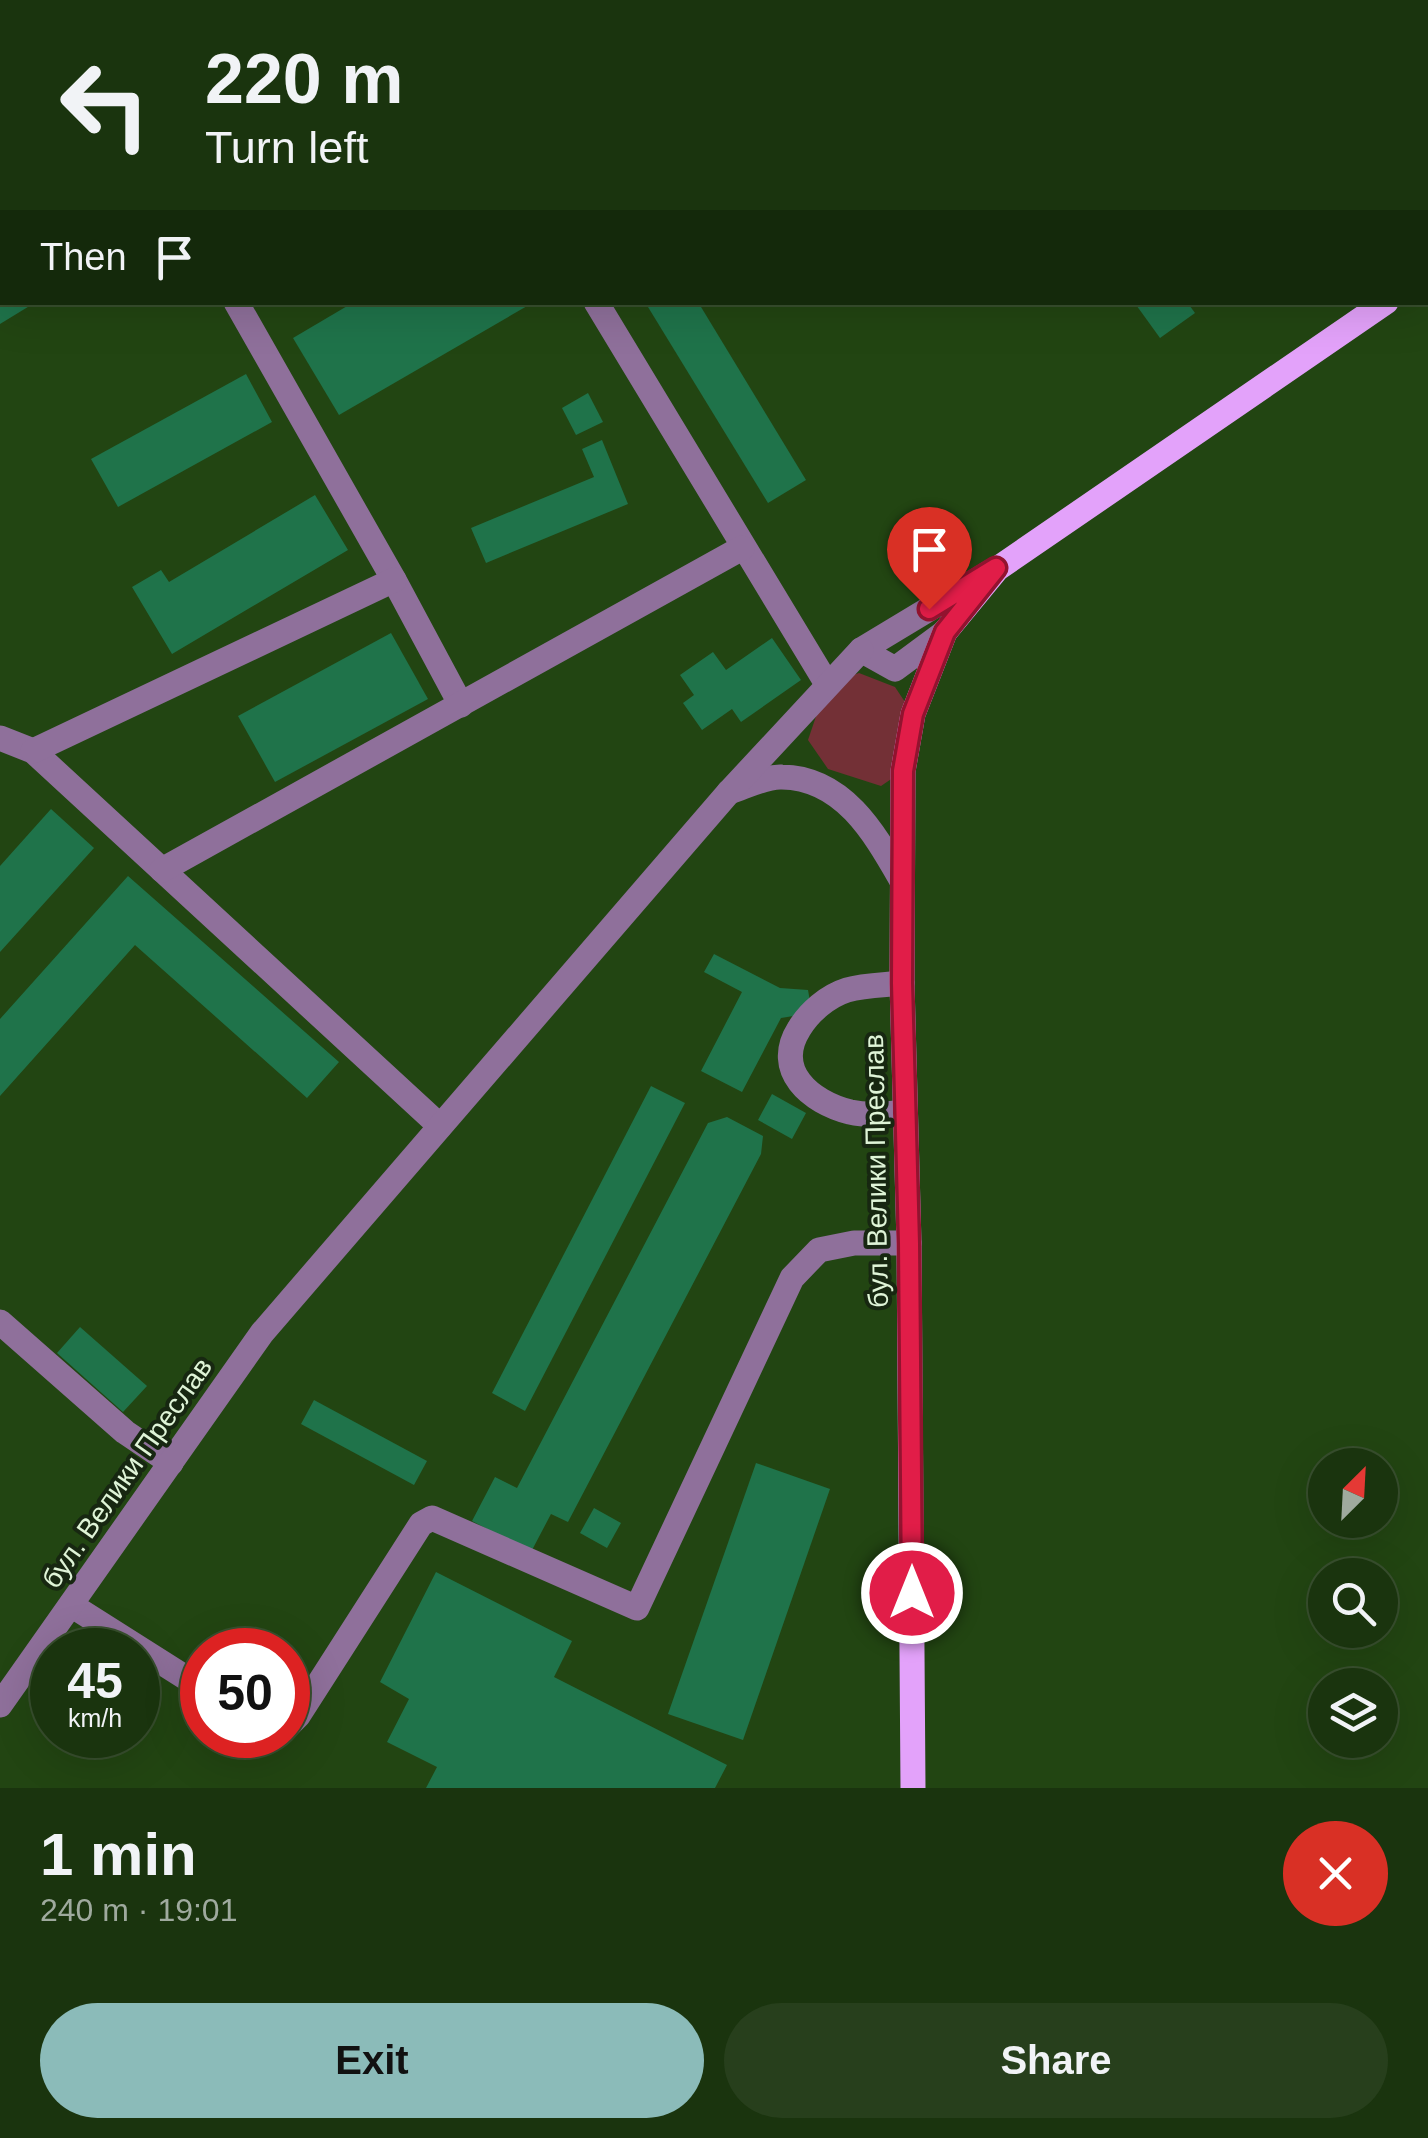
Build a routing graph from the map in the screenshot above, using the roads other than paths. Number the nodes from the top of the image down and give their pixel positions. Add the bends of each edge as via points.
1 (238, 305) edge
2 (600, 305) edge
3 (1382, 305) edge
4 (742, 548) junction
5 (996, 568) junction
6 (394, 580) junction
7 (945, 632) junction
8 (861, 650) junction
9 (826, 684) junction
10 (461, 706) junction
11 (0, 738) edge
12 (33, 751) junction
13 (729, 792) junction
14 (162, 870) junction
15 (902, 881) junction
16 (902, 983) junction
17 (904, 1112) junction
18 (440, 1126) junction
19 (909, 1243) junction
20 (0, 1322) edge
21 (171, 1463) junction
22 (71, 1605) junction
23 (180, 1674) edge
24 (310, 1697) edge
25 (0, 1704) edge
26 (913, 1788) edge

1 - 6 street
2 - 4 street
3 - 5 main road, бул. Велики Преслав
4 - 9 street
4 - 10 street
5 - 7 main road, бул. Велики Преслав
5 - 8 street, бул. Велики Преслав
6 - 10 street
6 - 12 street
7 - 8 street via 895,669
7 - 15 main road, бул. Велики Преслав via 913,714 903,771
8 - 9 street, бул. Велики Преслав
9 - 13 street, бул. Велики Преслав
10 - 14 street
11 - 12 street
12 - 14 street
13 - 15 street via 779,776 806,780 844,800 871,826
13 - 18 street, бул. Велики Преслав
14 - 18 street
15 - 16 main road, бул. Велики Преслав
16 - 17 main road, бул. Велики Преслав
16 - 17 street via 848,990 821,1004 796,1033 789,1060 800,1085 828,1105 860,1113
17 - 19 main road, бул. Велики Преслав
18 - 21 street, бул. Велики Преслав via 262,1334
19 - 24 street via 819,1250 792,1278 637,1608 432,1518 421,1524
19 - 26 main road, бул. Велики Преслав
20 - 21 street via 125,1432
21 - 22 street, бул. Велики Преслав
22 - 23 street
22 - 25 street, бул. Велики Преслав

